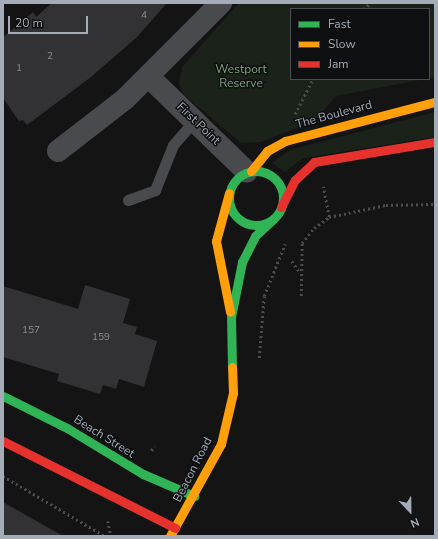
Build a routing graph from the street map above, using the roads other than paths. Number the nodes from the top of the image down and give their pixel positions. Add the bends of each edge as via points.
1 (221, 3) edge
2 (149, 77) junction
3 (435, 102) edge
4 (194, 121) junction
5 (435, 142) edge
6 (58, 151) dead end
7 (249, 172) junction
8 (229, 193) junction
9 (128, 200) dead end
10 (281, 207) junction
11 (273, 219) junction
12 (231, 317) junction
13 (3, 396) edge
14 (3, 441) edge
15 (194, 496) junction
16 (173, 532) edge

1 - 2 street
2 - 4 street, First Point
2 - 6 street
3 - 7 street, The Boulevard via 285,141 267,151
4 - 7 street, First Point
4 - 9 lane via 173,144 155,190
5 - 10 street via 333,157 310,166 295,180
7 - 8 street via 235,180
7 - 10 street via 265,173 277,180 282,193
8 - 11 street via 234,214 245,223 259,225
8 - 12 street, Beacon Road via 216,241 219,269
10 - 11 street
11 - 12 street, Beacon Road via 248,246
12 - 15 street, Beacon Road via 232,401 221,444
13 - 15 street, Beach Street via 67,428 143,474
14 - 16 street
15 - 16 street, Beacon Road

